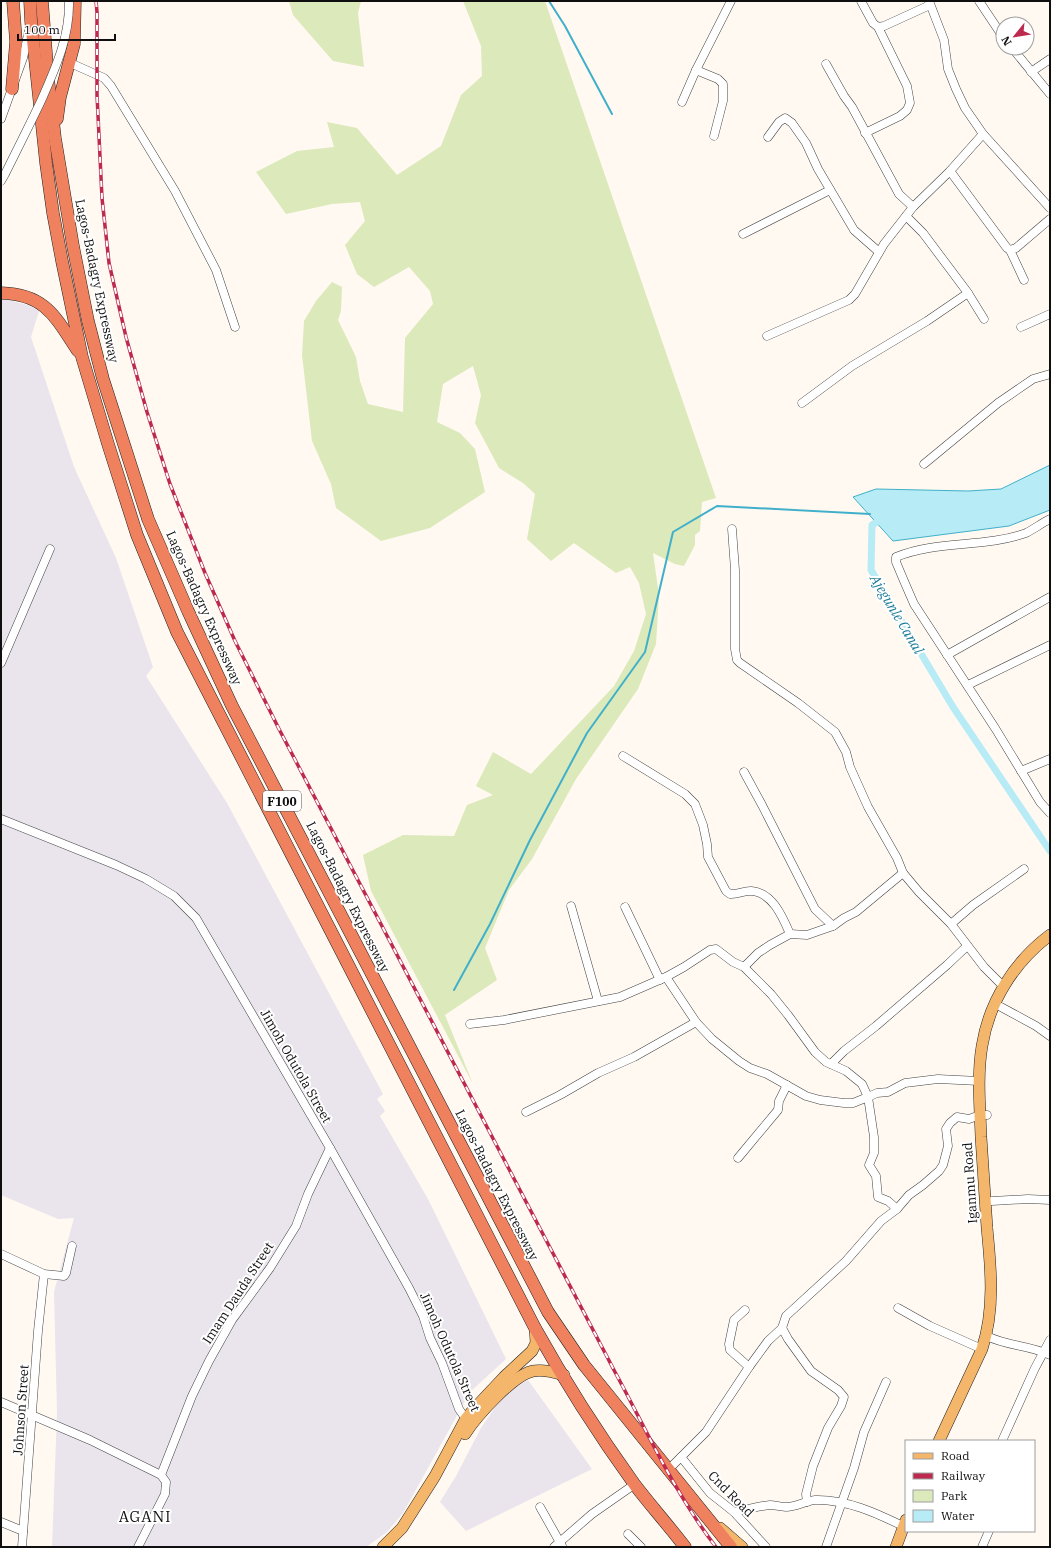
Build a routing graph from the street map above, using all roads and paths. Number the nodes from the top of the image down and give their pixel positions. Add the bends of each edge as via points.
1 (14, 1) edge
2 (30, 1) edge
3 (42, 1) edge
4 (69, 1) edge
5 (75, 1) edge
6 (731, 1) edge
7 (861, 1) edge
8 (979, 1) edge
9 (930, 3) edge
10 (31, 21) junction
11 (995, 25) edge
12 (878, 27) junction
13 (1018, 56) edge
14 (1050, 59) edge
15 (68, 62) junction
16 (826, 64) dead end
17 (696, 70) junction
18 (1031, 72) junction
19 (12, 89) junction
20 (1050, 94) edge
21 (682, 102) dead end
22 (1, 119) edge
23 (865, 133) junction
24 (983, 134) junction
25 (714, 136) dead end
26 (768, 137) dead end
27 (55, 138) junction
28 (950, 171) junction
29 (1, 182) edge
30 (830, 190) junction
31 (913, 207) junction
32 (1050, 208) edge
33 (906, 216) junction
34 (1050, 219) edge
35 (743, 234) dead end
36 (1010, 250) junction
37 (879, 252) junction
38 (1024, 280) dead end
39 (1, 293) edge
40 (968, 293) junction
41 (1050, 314) edge
42 (984, 319) dead end
43 (235, 327) dead end
44 (1021, 327) dead end
45 (767, 336) dead end
46 (82, 357) junction
47 (1050, 374) edge
48 (802, 403) dead end
49 (924, 464) dead end
50 (1050, 519) edge
51 (732, 529) dead end
52 (50, 549) dead end
53 (1050, 597) edge
54 (1050, 645) edge
55 (947, 655) junction
56 (1, 662) edge
57 (968, 685) junction
58 (623, 756) dead end
59 (1050, 759) edge
60 (1022, 771) junction
61 (744, 772) dead end
62 (1050, 813) edge
63 (1, 819) edge
64 (1024, 869) dead end
65 (903, 873) junction
66 (571, 906) dead end
67 (625, 907) dead end
68 (951, 924) junction
69 (833, 926) junction
70 (790, 934) junction
71 (1050, 935) edge
72 (1050, 944) edge
73 (967, 946) junction
74 (744, 967) junction
75 (663, 978) junction
76 (1004, 986) junction
77 (598, 1001) junction
78 (1001, 1007) junction
79 (696, 1022) junction
80 (470, 1024) dead end
81 (1050, 1036) edge
82 (831, 1064) junction
83 (979, 1080) junction
84 (786, 1085) junction
85 (868, 1096) junction
86 (526, 1112) dead end
87 (983, 1115) junction
88 (330, 1148) junction
89 (738, 1158) dead end
90 (1050, 1200) edge
91 (992, 1201) junction
92 (897, 1209) junction
93 (72, 1246) dead end
94 (1, 1254) edge
95 (44, 1274) junction
96 (898, 1308) dead end
97 (745, 1310) dead end
98 (535, 1328) junction
99 (782, 1328) junction
100 (990, 1338) junction
101 (1050, 1340) edge
102 (982, 1349) junction
103 (1047, 1353) edge
104 (749, 1366) junction
105 (564, 1375) junction
106 (886, 1382) dead end
107 (1, 1402) edge
108 (32, 1415) junction
109 (468, 1422) junction
110 (939, 1440) edge
111 (947, 1440) edge
112 (1003, 1440) edge
113 (681, 1457) junction
114 (668, 1470) junction
115 (161, 1475) junction
116 (635, 1484) junction
117 (807, 1502) junction
118 (841, 1503) junction
119 (540, 1507) dead end
120 (734, 1512) junction
121 (658, 1515) junction
122 (1, 1522) edge
123 (711, 1523) junction
124 (905, 1525) edge
125 (905, 1527) edge
126 (23, 1532) junction
127 (905, 1532) edge
128 (989, 1532) edge
129 (628, 1534) dead end
130 (559, 1546) edge
131 (639, 1546) edge
132 (22, 1547) edge
133 (138, 1547) edge
134 (383, 1547) edge
135 (393, 1547) edge
136 (678, 1547) edge
137 (685, 1547) edge
138 (731, 1547) edge
139 (742, 1547) edge
140 (766, 1547) edge
141 (826, 1547) edge
142 (896, 1547) edge
143 (904, 1547) edge
144 (982, 1547) edge

1 - 19 highway via 16,42
2 - 10 highway, F100
3 - 27 highway, Lagos-Badagry Expressway / F100
4 - 29 street, bridge via 68,24 62,50 39,105
5 - 15 highway via 74,44
6 - 17 street
7 - 12 street
8 - 11 street
9 - 12 street
9 - 24 street via 944,40 948,69 956,89 965,108
10 - 19 street via 23,58
10 - 46 highway, F100 via 52,206
12 - 23 street via 907,86 910,103 900,116
13 - 18 street
14 - 18 street
15 - 27 highway
15 - 43 street via 104,78 111,86 175,190 216,270
16 - 23 street
17 - 21 street
17 - 25 street via 718,78 723,84 723,101
18 - 20 street
19 - 22 street
23 - 31 street via 899,194
24 - 28 street
24 - 32 street
26 - 30 street via 785,118 792,123 806,143
27 - 114 highway, Lagos-Badagry Expressway / F100 via 73,246 103,379 148,519 188,611 232,706 548,1312 584,1365
28 - 31 street
28 - 36 street
30 - 35 street
30 - 37 street via 854,230
31 - 33 street
33 - 37 street
33 - 40 street via 923,233
34 - 36 street via 1016,248
36 - 38 street
37 - 45 street via 849,300
39 - 46 highway via 27,297 44,306 57,318
40 - 42 street
40 - 48 street via 852,366
41 - 44 street
46 - 98 highway, F100 via 137,534 177,632
47 - 49 street via 1033,379 998,403
50 - 55 street via 1027,532 1007,538 910,551 896,557 914,604
51 - 65 street via 737,660 835,732 846,752 868,807
52 - 56 street
53 - 55 street
54 - 57 street
55 - 57 street
57 - 60 street
58 - 70 street via 685,794 696,804 703,825 708,857 726,891 735,895 753,891 764,895 781,915
59 - 60 street
60 - 62 street via 1040,802
61 - 69 street via 815,910
63 - 88 street, Jimoh Odutola Street via 116,864 174,896 186,907 215,949
64 - 68 street
65 - 68 street
65 - 69 street via 856,912
66 - 77 street
67 - 75 street
68 - 73 street
69 - 70 street via 806,935
70 - 74 street via 758,953
71 - 76 main road, Iganmu Road via 1028,953
72 - 78 main road, Iganmu Road via 1033,958 1009,989
73 - 76 street
73 - 82 street
74 - 75 street via 716,949 710,950
74 - 82 street via 771,994 815,1052
75 - 77 street via 620,997
75 - 79 street
76 - 83 main road, Iganmu Road via 985,1032
77 - 80 street via 504,1020
78 - 81 street
78 - 87 main road, Iganmu Road via 988,1048
79 - 84 street via 739,1061
79 - 86 street via 634,1058 598,1073
82 - 85 street via 862,1084
83 - 85 street via 938,1079 905,1083 888,1092
83 - 87 main road, Iganmu Road
84 - 85 street via 806,1096 834,1102 853,1103
84 - 89 street via 778,1110
85 - 92 street via 874,1137 874,1153 869,1165 876,1176 878,1197 888,1200
87 - 91 main road, Iganmu Road
87 - 92 street via 969,1119 957,1117 950,1123 946,1129 948,1146 943,1165
87 - 100 main road, Iganmu Road via 991,1273
88 - 109 street, Jimoh Odutola Street via 419,1309 459,1409
88 - 115 street, Imam Dauda Street via 296,1226 270,1268 232,1320 209,1361 192,1396
90 - 91 street
91 - 100 main road, Iganmu Road via 998,1273 997,1306
92 - 99 street via 882,1221 846,1261 792,1309 786,1316
93 - 95 street via 64,1276
94 - 95 street
95 - 108 street, Johnson Street
96 - 102 street via 930,1326
97 - 104 street via 734,1320 729,1344 730,1350
98 - 105 highway, F100
98 - 109 main road via 536,1343 532,1351 504,1377
99 - 104 street via 768,1341
99 - 117 street via 811,1371 844,1397 813,1466 806,1494
100 - 102 main road, Iganmu Road
100 - 103 street
100 - 111 main road, Iganmu Road via 970,1393
101 - 103 street
102 - 110 main road, Iganmu Road
103 - 112 street
104 - 113 street via 706,1432
105 - 109 main road via 540,1370 524,1374
105 - 116 highway, F100
106 - 118 street via 864,1432
107 - 108 street
108 - 115 street
108 - 126 street, Johnson Street
109 - 134 main road via 402,1528
109 - 135 main road via 423,1506
113 - 114 street
113 - 120 street, Cnd Road via 710,1493
114 - 123 highway, Lagos-Badagry Expressway / F100
115 - 133 street via 166,1482 165,1494
116 - 121 highway, F100
116 - 130 street via 592,1514
117 - 118 street via 824,1500
117 - 120 street via 794,1506 770,1506
118 - 124 street
118 - 141 street
119 - 130 street
120 - 140 street, Cnd Road
121 - 136 main road
121 - 137 highway, F100
122 - 126 street
123 - 138 highway, F100
123 - 139 main road, Lagos-Badagry Expressway / F100
125 - 142 main road
126 - 132 street, Johnson Street
127 - 143 main road
128 - 144 street
129 - 131 street

